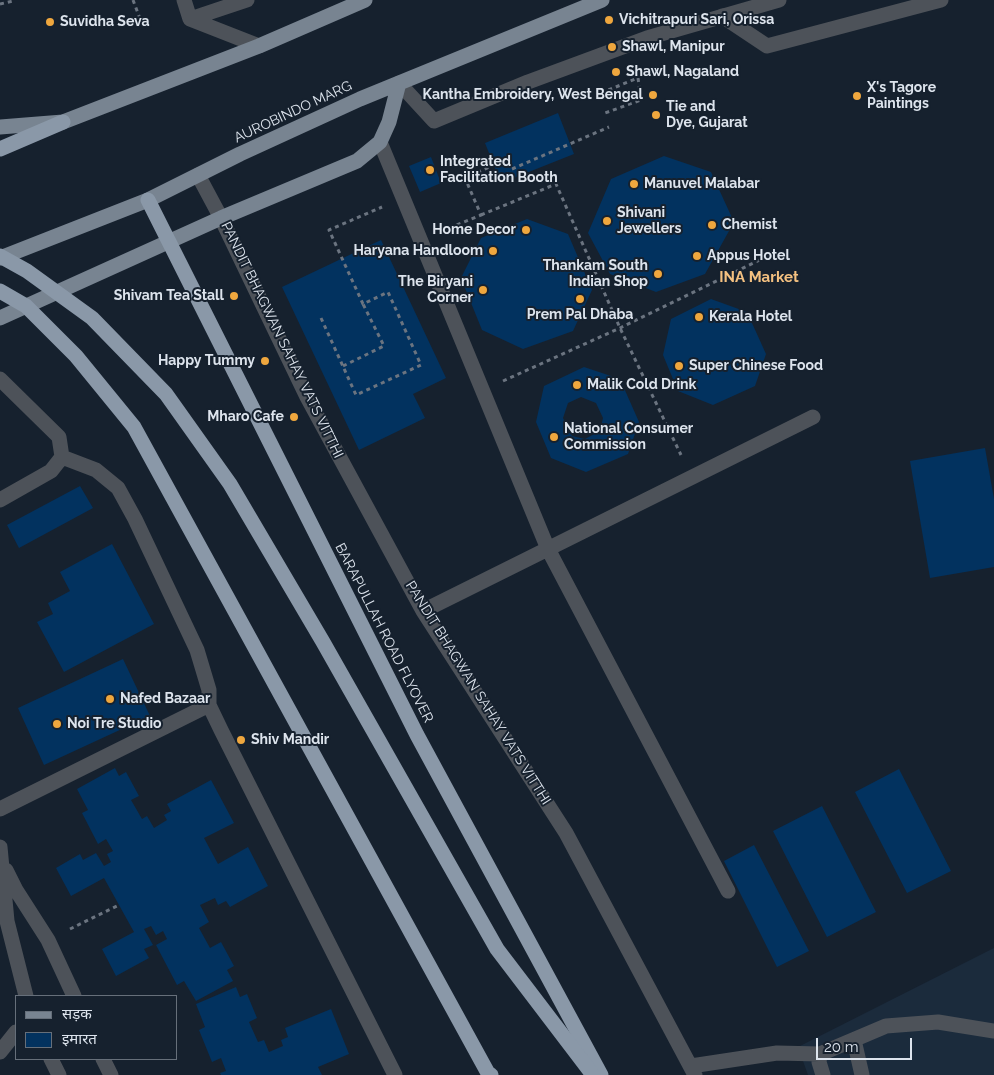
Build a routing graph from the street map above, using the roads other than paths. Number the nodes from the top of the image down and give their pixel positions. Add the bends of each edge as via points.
1 (184, 0) edge
2 (247, 0) edge
3 (365, 0) edge
4 (602, 0) edge
5 (779, 0) edge
6 (941, 0) edge
7 (722, 16) junction
8 (190, 19) junction
9 (259, 46) junction
10 (399, 83) junction
11 (63, 122) junction
12 (0, 127) edge
13 (380, 142) junction
14 (0, 149) edge
15 (198, 175) junction
16 (148, 200) junction
17 (221, 218) junction
18 (169, 242) junction
19 (0, 257) edge
20 (0, 291) edge
21 (26, 306) junction
22 (0, 318) edge
23 (0, 379) edge
24 (813, 417) dead end
25 (62, 457) junction
26 (0, 500) edge
27 (548, 549) junction
28 (423, 611) junction
29 (209, 705) junction
30 (0, 809) edge
31 (0, 847) edge
32 (2, 864) junction
33 (728, 891) dead end
34 (26, 995) edge
35 (74, 995) edge
36 (994, 1030) edge
37 (15, 1033) edge
38 (854, 1040) junction
39 (0, 1052) edge
40 (820, 1054) junction
41 (52, 1060) edge
42 (104, 1060) edge
43 (693, 1070) edge
44 (59, 1075) edge
45 (111, 1075) edge
46 (394, 1075) edge
47 (491, 1075) edge
48 (592, 1075) edge
49 (601, 1075) edge
50 (823, 1075) edge
51 (862, 1075) edge

1 - 8 street
2 - 8 street
3 - 9 main road
4 - 10 main road, AUROBINDO MARG
5 - 7 street
6 - 7 street via 767,46
7 - 10 street via 647,38 434,121
8 - 9 street
9 - 11 main road
10 - 13 main road
10 - 15 main road, AUROBINDO MARG
11 - 12 main road
11 - 14 highway
13 - 17 main road via 357,161
13 - 27 street
15 - 16 main road, AUROBINDO MARG
15 - 17 street, PANDIT BHAGWAN SAHAY VATS VITTHI
16 - 18 highway, BARAPULLAH ROAD FLYOVER
16 - 19 main road, AUROBINDO MARG
17 - 18 main road
17 - 28 street, PANDIT BHAGWAN SAHAY VATS VITTHI via 307,397
18 - 21 main road
18 - 49 highway, BARAPULLAH ROAD FLYOVER via 417,735
19 - 48 highway, bridge via 27,270 92,318 166,394 230,484 496,949
20 - 21 highway
21 - 22 main road
21 - 47 highway via 76,356 134,427
23 - 25 street via 59,437
24 - 27 street
25 - 26 street via 51,471
25 - 29 street via 96,470 118,488 197,650 209,690
27 - 28 street
27 - 33 street
28 - 43 street, PANDIT BHAGWAN SAHAY VATS VITTHI via 566,833
29 - 30 street
29 - 46 street
31 - 32 street
32 - 34 street via 7,921
32 - 35 street via 48,940
36 - 38 street via 938,1022 886,1026
37 - 39 street
38 - 40 street
38 - 51 street
40 - 43 street via 777,1053
40 - 50 street
41 - 44 street
42 - 45 street

